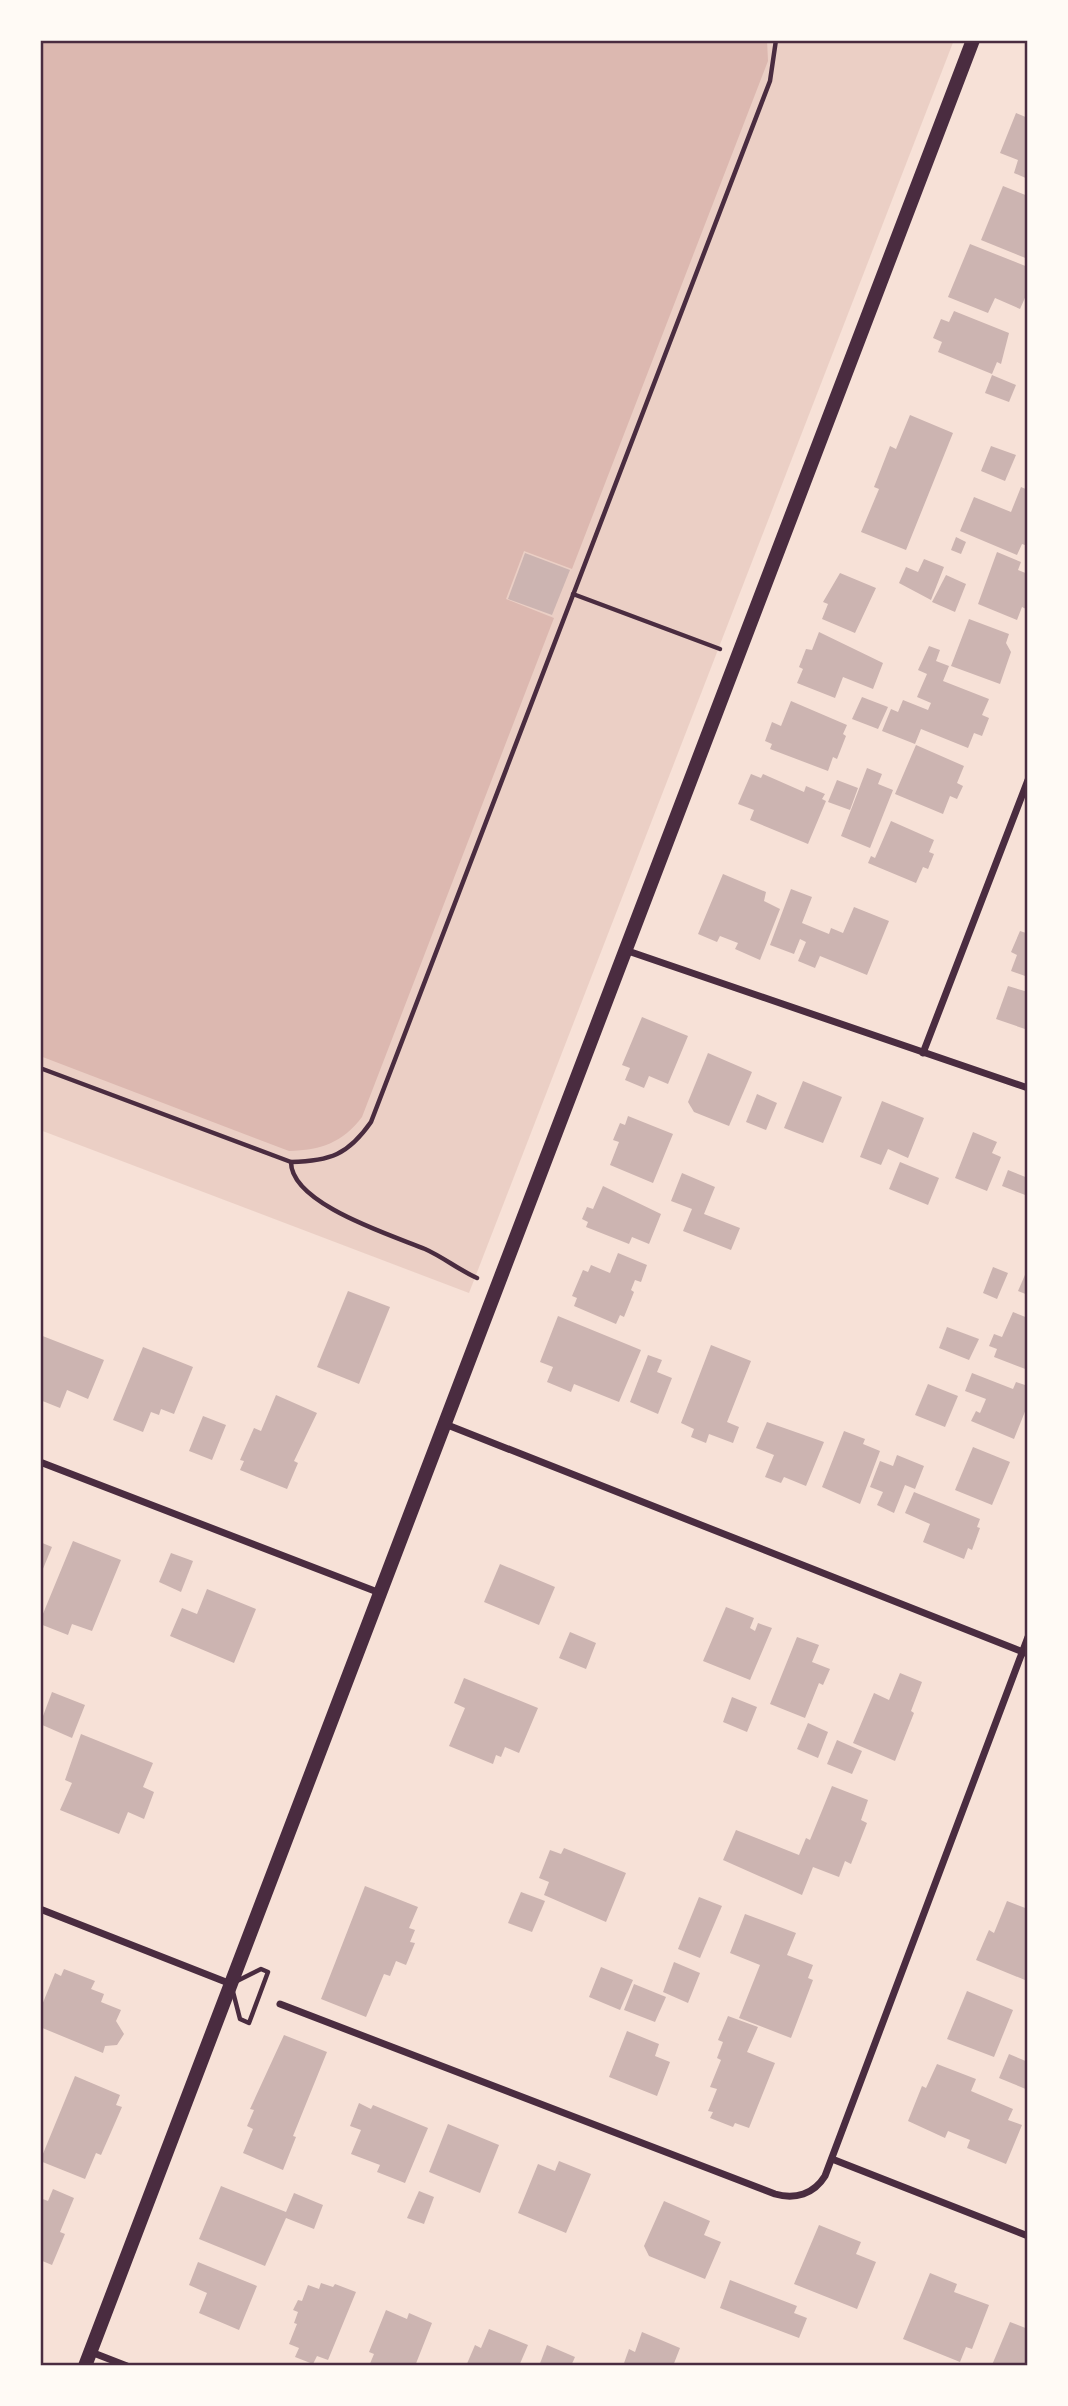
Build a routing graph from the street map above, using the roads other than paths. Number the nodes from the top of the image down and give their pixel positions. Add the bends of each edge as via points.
1 (973, 40) edge
2 (1028, 780) edge
3 (625, 950) junction
4 (923, 1053) junction
5 (1028, 1088) edge
6 (445, 1424) junction
7 (40, 1462) edge
8 (380, 1593) junction
9 (1028, 1637) edge
10 (1025, 1653) edge
11 (40, 1909) edge
12 (231, 1984) junction
13 (280, 2004) dead end
14 (832, 2160) junction
15 (1028, 2236) edge
16 (91, 2351) junction
17 (85, 2366) edge
18 (127, 2366) edge

1 - 3 main road
2 - 4 street
3 - 4 street
3 - 6 main road
4 - 5 street
6 - 8 main road
6 - 10 street
7 - 8 street
8 - 12 main road
9 - 10 street
10 - 14 street
11 - 12 street
12 - 16 main road
13 - 14 street via 786,2197 802,2195 820,2184
14 - 15 street
16 - 17 main road
16 - 18 street

